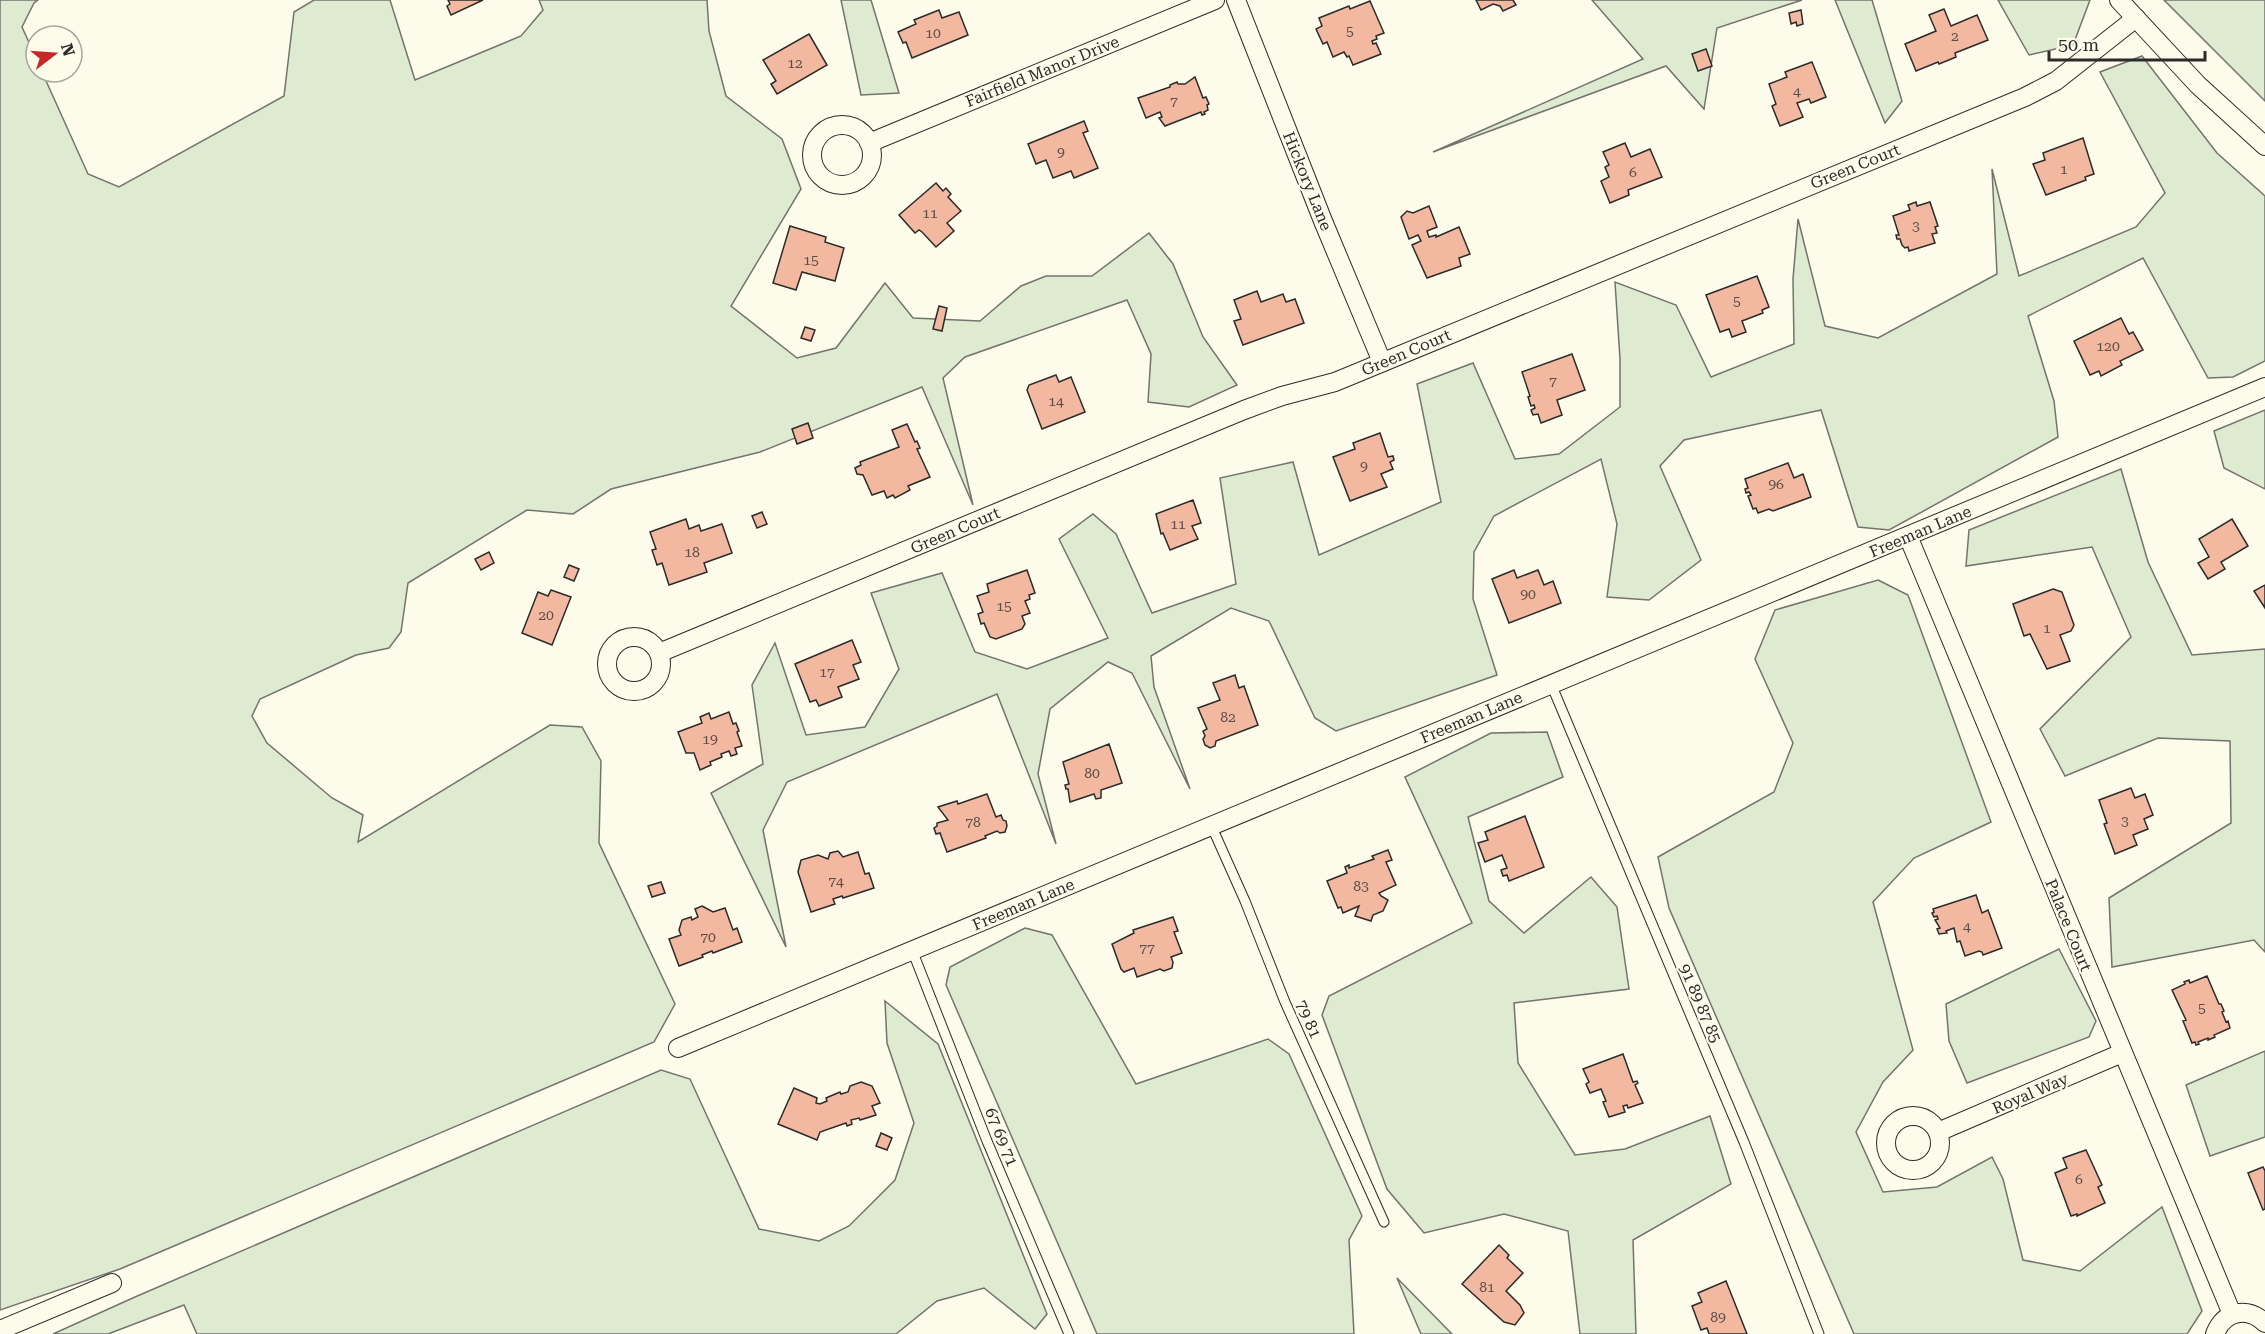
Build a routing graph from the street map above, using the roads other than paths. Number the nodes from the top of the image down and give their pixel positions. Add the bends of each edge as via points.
1 (1215, 0) edge
2 (1236, 0) edge
3 (2119, 0) edge
4 (2136, 18) junction
5 (870, 143) dead end
6 (2265, 146) edge
7 (1382, 362) junction
8 (2265, 387) edge
9 (1908, 536) junction
10 (659, 653) dead end
11 (1551, 684) junction
12 (1211, 825) junction
13 (912, 950) junction
14 (678, 1047) dead end
15 (2122, 1053) junction
16 (1938, 1132) dead end
17 (1384, 1222) dead end
18 (112, 1283) dead end
19 (2232, 1314) junction
20 (2265, 1323) edge
21 (0, 1330) edge
22 (1069, 1334) edge
23 (1819, 1334) edge
24 (2216, 1334) edge

1 - 5 street, Fairfield Manor Drive
2 - 7 street, Hickory Lane
3 - 4 street
4 - 6 street via 2198,85
4 - 7 street, Green Court via 2056,81 2025,97
7 - 10 street, Green Court via 1335,382 1244,410
8 - 9 street, Freeman Lane
9 - 11 street, Freeman Lane
9 - 15 street, Palace Court
11 - 12 street, Freeman Lane
11 - 23 lane, 91 89 87 85 via 1744,1142
12 - 13 street, Freeman Lane
12 - 17 lane, 79 81
13 - 14 street, Freeman Lane
13 - 22 lane, 67 69 71
15 - 16 street, Royal Way
15 - 19 street, Palace Court
18 - 21 street
19 - 20 street via 2250,1313
19 - 24 street via 2218,1326

